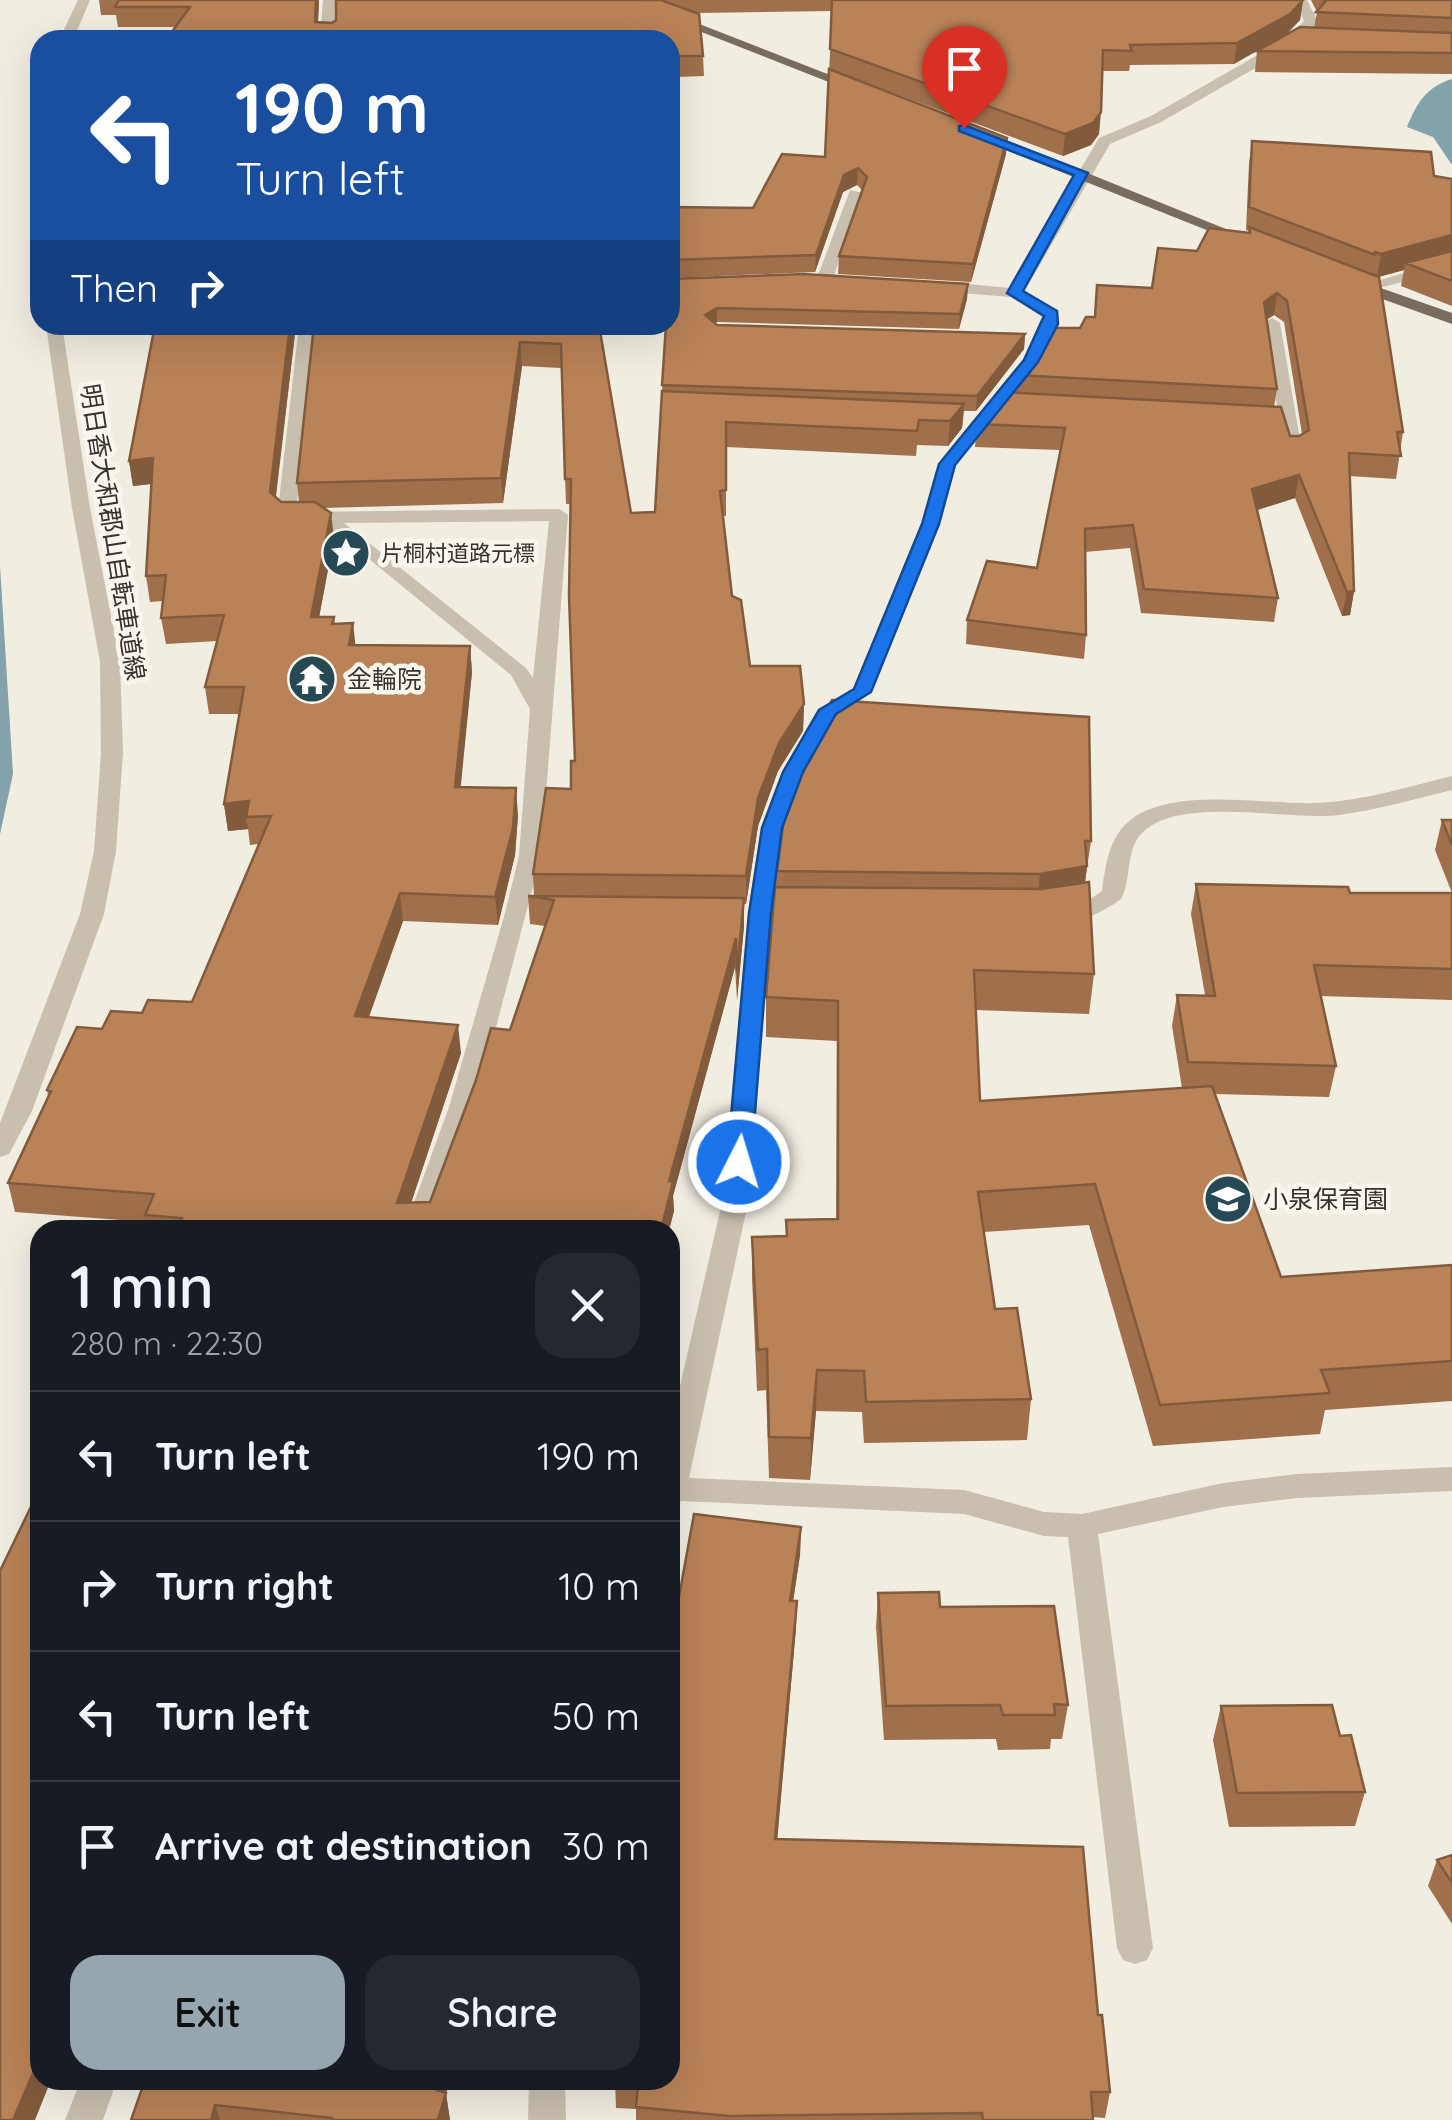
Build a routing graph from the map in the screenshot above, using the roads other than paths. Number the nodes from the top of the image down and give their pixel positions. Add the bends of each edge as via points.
1 (84, 0) edge
2 (329, 0) edge
3 (626, 0) edge
4 (1301, 0) edge
5 (70, 30) edge
6 (328, 30) edge
7 (1294, 40) junction
8 (1311, 41) edge
9 (876, 95) edge
10 (964, 128) edge
11 (1082, 173) junction
12 (854, 193) edge
13 (1262, 246) edge
14 (1452, 264) edge
15 (1334, 276) edge
16 (804, 280) edge
17 (824, 280) junction
18 (843, 281) edge
19 (920, 285) edge
20 (1364, 287) junction
21 (1015, 293) junction
22 (1452, 319) edge
23 (1272, 323) edge
24 (55, 335) edge
25 (306, 335) edge
26 (1293, 451) edge
27 (323, 518) junction
28 (540, 709) junction
29 (1452, 783) edge
30 (1037, 918) edge
31 (0, 1148) edge
32 (420, 1220) edge
33 (680, 1407) edge
34 (1452, 1478) edge
35 (680, 1493) edge
36 (1082, 1526) junction
37 (1135, 1948) dead end
38 (95, 2090) edge
39 (547, 2090) edge
40 (84, 2120) edge
41 (547, 2120) edge

1 - 5 street
2 - 6 street
3 - 9 main road
4 - 7 street via 1311,22
7 - 8 street
7 - 11 street via 1156,120 1104,141
10 - 11 main road
11 - 13 main road
11 - 21 street
12 - 17 street
14 - 20 street
15 - 20 main road
16 - 17 street
17 - 18 street
19 - 21 street
20 - 22 main road
21 - 33 street via 1052,314 1032,340 1030,362 947,464 931,524 862,692 829,710 793,772 772,828 736,1198
23 - 26 street via 1277,420
24 - 31 street, 明日香大和郡山自転車道線 via 110,662 112,753 92,914
25 - 27 street via 286,518
27 - 28 street via 519,672
27 - 28 street via 560,515
28 - 32 street via 526,913
29 - 30 street via 1336,808 1156,814 1131,830 1113,894 1090,910
34 - 36 street via 1223,1495
35 - 36 street via 964,1502 1044,1524
36 - 37 street
38 - 40 street
39 - 41 street

